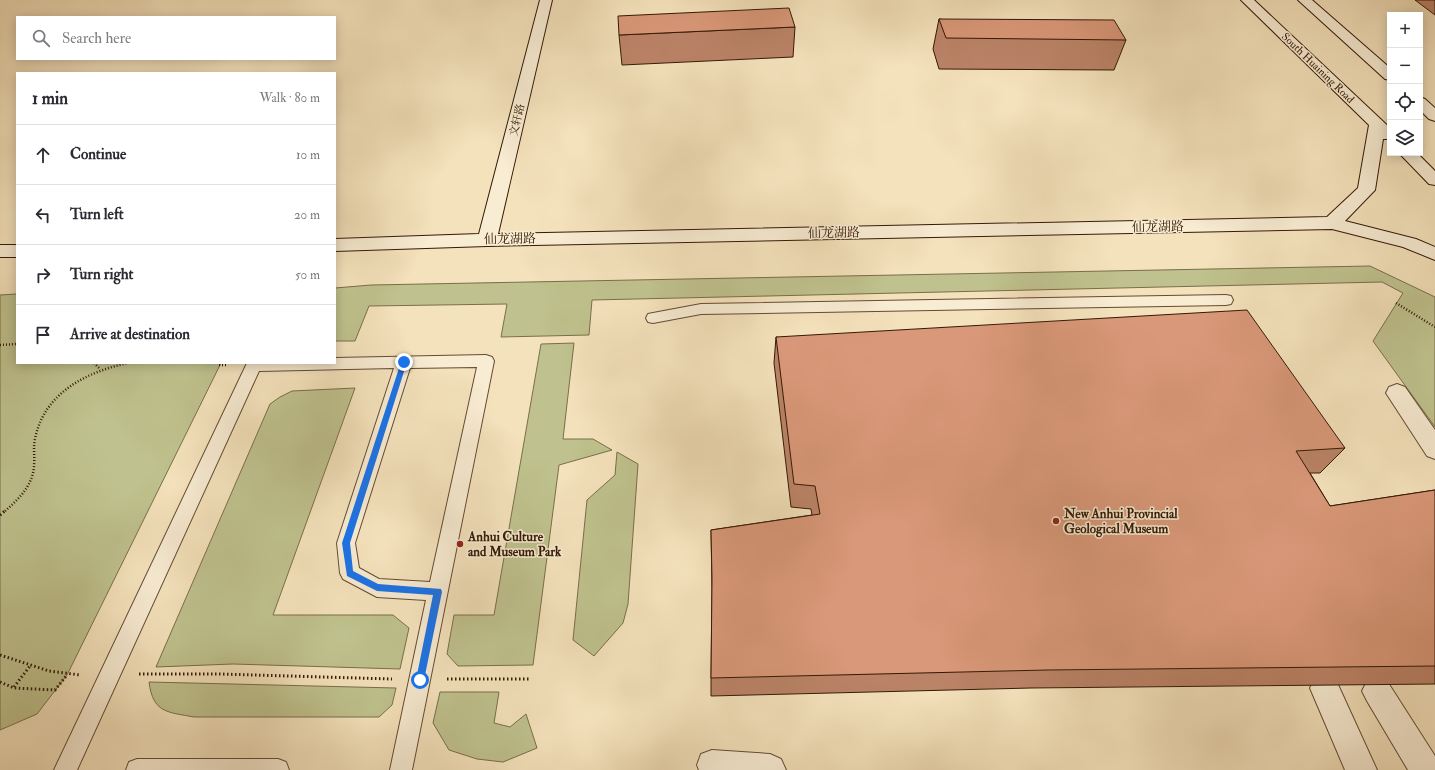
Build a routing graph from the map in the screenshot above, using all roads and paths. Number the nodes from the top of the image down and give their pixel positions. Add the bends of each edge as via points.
1 (546, 0) edge
2 (1247, 0) edge
3 (1304, 0) edge
4 (1387, 73) edge
5 (1423, 105) edge
6 (1435, 116) edge
7 (1384, 131) edge
8 (1410, 156) edge
9 (1435, 180) edge
10 (1332, 223) junction
11 (487, 240) junction
12 (336, 245) edge
13 (0, 251) edge
14 (16, 251) edge
15 (1435, 254) edge
16 (1226, 300) dead end
17 (1396, 303) dead end
18 (654, 318) dead end
19 (1435, 327) edge
20 (16, 344) edge
21 (0, 345) edge
22 (404, 362) junction
23 (336, 363) edge
24 (95, 364) edge
25 (122, 364) edge
26 (255, 364) edge
27 (100, 369) junction
28 (1397, 393) dead end
29 (1435, 449) edge
30 (0, 515) edge
31 (438, 592) junction
32 (0, 655) edge
33 (30, 666) junction
34 (110, 674) junction
35 (67, 675) junction
36 (531, 679) dead end
37 (420, 680) junction
38 (0, 682) edge
39 (14, 688) junction
40 (1325, 688) edge
41 (1377, 691) edge
42 (712, 765) dead end
43 (65, 770) edge
44 (137, 770) edge
45 (278, 770) edge
46 (401, 770) edge
47 (770, 770) edge
48 (1361, 770) edge
49 (1426, 770) edge

1 - 11 street, 文轩路
2 - 7 street, South Huaining Road
3 - 4 street
5 - 6 street
7 - 10 street via 1366,190
8 - 9 street
10 - 11 street, 仙龙湖路
10 - 15 street, 仙龙湖路 via 1409,243
11 - 12 street, 仙龙湖路
13 - 14 street
16 - 18 lane via 701,309
17 - 19 path
20 - 21 path
22 - 23 lane
22 - 31 lane via 346,543 350,573 377,588
22 - 31 lane via 486,361
24 - 27 path
25 - 27 path
26 - 34 lane
27 - 30 path via 68,386 51,402 35,438 32,479
28 - 29 street
31 - 37 lane
32 - 33 path
33 - 35 path
33 - 39 path
34 - 35 path
34 - 37 path via 219,674
34 - 43 lane
35 - 39 path via 55,690
36 - 37 path
37 - 46 lane
38 - 39 path
40 - 48 street
41 - 49 street
42 - 47 street
44 - 45 lane

